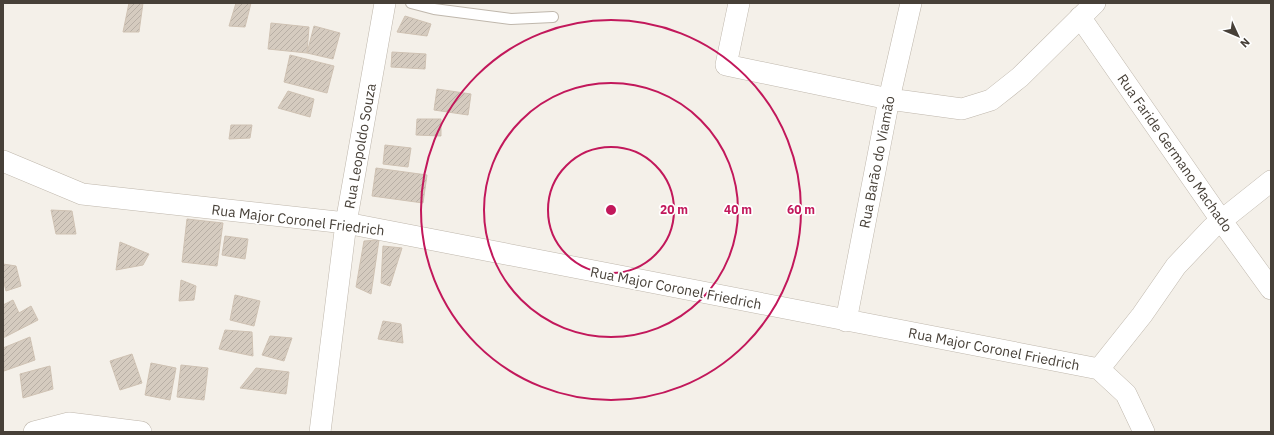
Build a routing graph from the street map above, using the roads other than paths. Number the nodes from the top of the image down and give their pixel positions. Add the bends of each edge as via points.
1 (385, 3) edge
2 (411, 3) edge
3 (739, 3) edge
4 (911, 3) edge
5 (1095, 3) edge
6 (553, 17) dead end
7 (1080, 17) junction
8 (889, 99) junction
9 (3, 161) edge
10 (1271, 181) edge
11 (1221, 220) junction
12 (346, 223) junction
13 (1271, 289) edge
14 (846, 321) junction
15 (1099, 369) junction
16 (34, 432) edge
17 (141, 432) edge
18 (320, 432) edge
19 (1144, 432) edge

1 - 12 street, Rua Leopoldo Souza
2 - 6 lane via 434,10 510,19
3 - 8 street via 726,64
4 - 8 street, Rua Barão do Viamão
5 - 7 street
7 - 8 street via 1020,77 992,100 962,109
7 - 11 street, Rua Faride Germano Machado
8 - 14 street, Rua Barão do Viamão
9 - 12 street, Rua Major Coronel Friedrich via 82,194
10 - 11 street, Rua Major Coronel Friedrich
11 - 13 street, Rua Faride Germano Machado
11 - 15 street, Rua Major Coronel Friedrich via 1176,266 1142,315
12 - 14 street, Rua Major Coronel Friedrich
12 - 18 street, Rua Leopoldo Souza
14 - 15 street, Rua Major Coronel Friedrich
15 - 19 street via 1126,394
16 - 17 street via 69,423

